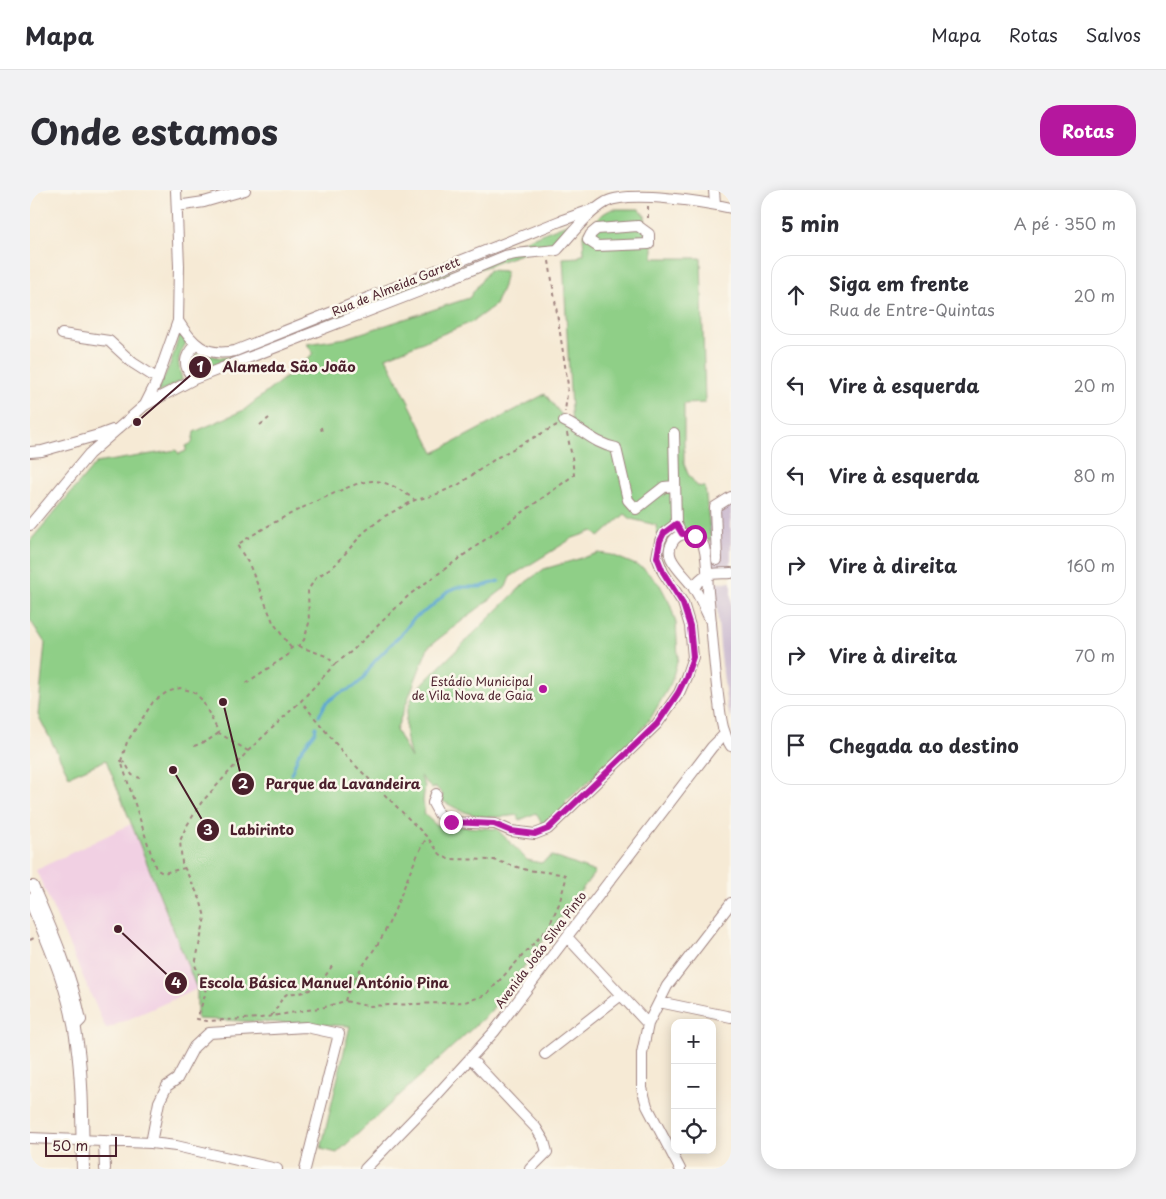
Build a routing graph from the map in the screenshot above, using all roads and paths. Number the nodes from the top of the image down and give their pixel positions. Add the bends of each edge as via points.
1 (176, 190) edge
2 (245, 190) edge
3 (714, 190) edge
4 (648, 197) junction
5 (715, 204) junction
6 (177, 206) junction
7 (731, 208) edge
8 (596, 209) junction
9 (649, 234) junction
10 (571, 235) junction
11 (588, 240) junction
12 (549, 259) dead end
13 (178, 321) junction
14 (62, 334) dead end
15 (195, 344) junction
16 (158, 379) junction
17 (194, 379) junction
18 (145, 405) junction
19 (269, 418) dead end
20 (564, 420) junction
21 (123, 425) junction
22 (260, 425) dead end
23 (321, 427) dead end
24 (322, 433) dead end
25 (674, 433) dead end
26 (30, 452) edge
27 (674, 486) junction
28 (731, 497) edge
29 (415, 500) junction
30 (676, 524) junction
31 (30, 525) edge
32 (682, 534) junction
33 (717, 560) dead end
34 (731, 573) edge
35 (703, 576) junction
36 (694, 589) junction
37 (711, 622) junction
38 (298, 646) junction
39 (291, 648) junction
40 (335, 664) junction
41 (246, 683) dead end
42 (301, 701) junction
43 (219, 733) junction
44 (724, 735) junction
45 (194, 746) dead end
46 (731, 746) edge
47 (248, 751) junction
48 (121, 761) junction
49 (140, 778) dead end
50 (436, 794) dead end
51 (427, 837) junction
52 (184, 868) junction
53 (30, 886) edge
54 (30, 899) edge
55 (731, 903) edge
56 (567, 937) junction
57 (332, 966) dead end
58 (620, 995) junction
59 (345, 1001) junction
60 (659, 1002) junction
61 (271, 1016) junction
62 (731, 1017) edge
63 (648, 1024) junction
64 (74, 1027) junction
65 (545, 1054) dead end
66 (470, 1058) junction
67 (30, 1138) edge
68 (82, 1141) junction
69 (104, 1142) junction
70 (151, 1143) junction
71 (83, 1169) edge
72 (105, 1169) edge
73 (277, 1169) edge
74 (306, 1169) edge
75 (365, 1169) edge
76 (530, 1169) edge
77 (680, 1169) edge

1 - 6 street
2 - 6 street
3 - 5 street
4 - 5 street, Rua de Almeida Garrett
4 - 8 street, Rua de Almeida Garrett via 619,197
4 - 9 path
5 - 7 street, Rua de Almeida Garrett
6 - 13 street
8 - 10 street, Rua de Almeida Garrett
8 - 15 street, Rua de Almeida Garrett via 560,220 235,351 217,353
9 - 11 street via 638,226 602,227 594,230
9 - 11 street via 649,244 597,246
10 - 11 street via 578,240
10 - 17 street, Rua de Almeida Garrett via 557,250 504,256
12 - 20 path via 568,385
13 - 15 street
13 - 16 street
14 - 16 street via 108,341
15 - 17 street via 185,359 186,369
16 - 18 street
17 - 18 street, Rua de Almeida Garrett
18 - 21 street
19 - 22 path
20 - 27 street via 601,445 616,448 628,500 636,509 664,487
20 - 29 path via 498,457 458,485
20 - 40 path via 574,475 409,595
21 - 26 street via 102,434
21 - 31 street via 89,454
23 - 24 path
25 - 27 street
27 - 30 street
28 - 33 street via 715,507
29 - 38 path via 364,532 336,564 316,578 308,590 309,623 304,640
29 - 39 path via 394,486 373,481 352,486 307,505 236,545 248,564 273,622
30 - 32 street
30 - 50 street via 664,533 657,557 683,604 690,626 693,657 678,693 657,724 548,829 535,834 511,831 494,824 451,822 439,814 433,803
32 - 35 street via 701,540 704,547
32 - 36 street via 671,544 670,556
34 - 35 street
35 - 36 street
35 - 37 street
36 - 37 street
37 - 44 street
38 - 39 path
38 - 40 path via 326,656
39 - 41 path via 288,655
40 - 42 path
42 - 47 path
42 - 51 path via 345,755
43 - 45 path
43 - 47 path
43 - 48 path via 202,700 194,692 180,688 153,702 128,742
44 - 46 street
44 - 56 street, Avenida João Silva Pinto
47 - 52 path via 201,803 186,827 180,841
48 - 49 path via 132,775
48 - 52 path via 156,869 163,873
51 - 59 path via 388,924 348,990
51 - 59 path via 448,859 494,860 565,876 559,904 548,928 486,995 465,1002 368,1006
52 - 61 path via 205,917 195,965 206,992 197,1019
53 - 64 street via 33,886 66,966 76,998 80,1020
54 - 64 main road via 64,981
55 - 60 street via 667,986
56 - 58 street
56 - 66 street, Avenida João Silva Pinto
57 - 61 path via 313,990 287,994
58 - 63 street
58 - 65 street
59 - 61 path via 325,1008
60 - 62 street
60 - 63 street
63 - 77 street via 642,1053 642,1088 647,1106
64 - 68 main road via 80,1068
66 - 75 street, Avenida João Silva Pinto
66 - 76 street via 540,1134 547,1152
67 - 68 street
68 - 69 street
68 - 71 main road
69 - 70 street
69 - 72 street
70 - 73 street
70 - 74 street via 159,1102 167,1086 177,1079 194,1047 209,1033 306,1026 339,1034

